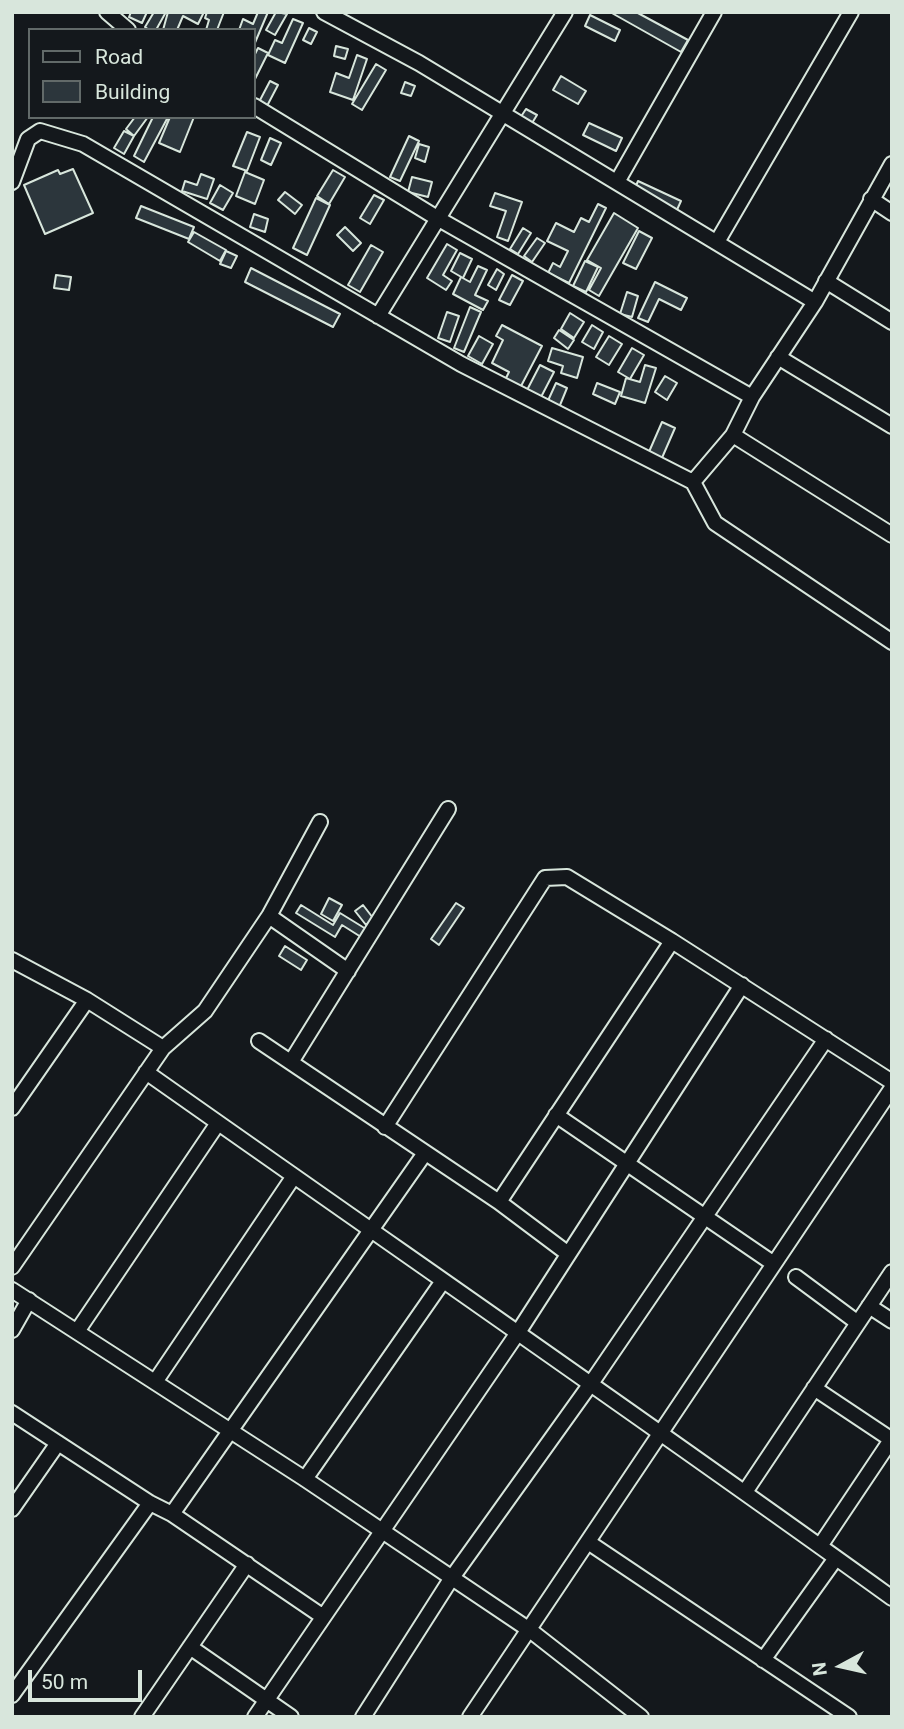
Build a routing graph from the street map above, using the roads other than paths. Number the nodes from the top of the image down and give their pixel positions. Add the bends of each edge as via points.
1 (107, 12) edge
2 (324, 12) edge
3 (565, 12) edge
4 (714, 12) edge
5 (851, 12) edge
6 (126, 28) edge
7 (256, 107) edge
8 (501, 112) junction
9 (892, 164) edge
10 (12, 182) edge
11 (617, 182) junction
12 (871, 199) junction
13 (892, 213) edge
14 (437, 218) junction
15 (717, 243) junction
16 (826, 281) junction
17 (815, 302) junction
18 (378, 316) junction
19 (892, 322) edge
20 (778, 357) junction
21 (752, 397) junction
22 (892, 426) edge
23 (733, 435) junction
24 (694, 482) junction
25 (892, 535) edge
26 (892, 642) edge
27 (448, 809) dead end
28 (320, 822) dead end
29 (269, 916) junction
30 (672, 941) junction
31 (12, 960) edge
32 (348, 971) junction
33 (742, 985) junction
34 (87, 1000) junction
35 (827, 1040) junction
36 (259, 1041) dead end
37 (163, 1048) junction
38 (291, 1062) junction
39 (146, 1072) junction
40 (892, 1082) edge
41 (892, 1088) edge
42 (12, 1108) edge
43 (556, 1115) junction
44 (218, 1123) junction
45 (385, 1127) junction
46 (425, 1153) junction
47 (627, 1163) junction
48 (294, 1176) junction
49 (499, 1202) junction
50 (705, 1217) junction
51 (372, 1231) junction
52 (567, 1253) junction
53 (774, 1264) junction
54 (12, 1267) edge
55 (892, 1272) edge
56 (796, 1277) dead end
57 (443, 1281) junction
58 (12, 1290) edge
59 (29, 1300) junction
60 (869, 1306) junction
61 (892, 1321) edge
62 (858, 1323) junction
63 (12, 1330) edge
64 (78, 1330) junction
65 (517, 1335) junction
66 (155, 1382) junction
67 (592, 1382) junction
68 (814, 1388) junction
69 (12, 1413) edge
70 (229, 1431) junction
71 (661, 1431) junction
72 (891, 1440) edge
73 (58, 1443) junction
74 (305, 1479) junction
75 (745, 1492) junction
76 (150, 1503) junction
77 (12, 1508) edge
78 (172, 1514) junction
79 (380, 1531) junction
80 (588, 1542) junction
81 (820, 1546) junction
82 (836, 1558) junction
83 (247, 1564) junction
84 (451, 1579) junction
85 (892, 1598) edge
86 (322, 1616) junction
87 (531, 1631) junction
88 (190, 1647) junction
89 (763, 1660) junction
90 (12, 1695) edge
91 (267, 1700) junction
92 (472, 1716) edge
93 (142, 1717) edge
94 (255, 1717) edge
95 (291, 1717) edge
96 (363, 1717) edge
97 (641, 1717) edge
98 (849, 1717) edge

1 - 6 street
2 - 8 street
3 - 8 street
4 - 11 street
5 - 15 street
7 - 14 street
8 - 11 street
8 - 14 street
9 - 12 street
10 - 18 street via 28,139 40,131 83,144
11 - 15 street
12 - 13 street
12 - 16 street
14 - 18 street
14 - 21 street
15 - 17 street
16 - 17 street
16 - 19 street
17 - 20 street
18 - 24 street via 461,364
20 - 21 street
20 - 22 street
21 - 23 street
23 - 24 street
23 - 25 street
24 - 26 street via 715,523
27 - 32 street
28 - 29 street
29 - 32 street
29 - 37 street via 205,1011
30 - 33 street
30 - 43 street
30 - 45 street via 566,877 545,878
31 - 34 street
32 - 38 street
33 - 35 street
33 - 47 street
34 - 37 street
34 - 42 street
35 - 40 street
35 - 50 street
36 - 38 street
37 - 39 street
38 - 45 street
39 - 44 street
39 - 54 street
41 - 53 street
43 - 47 street
43 - 49 street
44 - 48 street
44 - 64 street
45 - 46 street
46 - 49 street
46 - 51 street
47 - 50 street
47 - 52 street
48 - 51 street
48 - 66 street
49 - 52 street
50 - 53 street
50 - 67 street
51 - 57 street
51 - 70 street
52 - 65 street
53 - 71 street
55 - 60 street
56 - 62 street
57 - 65 street
57 - 74 street
58 - 59 street
59 - 63 street
59 - 64 street
60 - 61 street
60 - 62 street
62 - 68 street
64 - 66 street
65 - 67 street
65 - 79 street
66 - 70 street
67 - 71 street
67 - 84 street
68 - 72 street
68 - 75 street
69 - 73 street
70 - 74 street
70 - 78 street
71 - 75 street
71 - 80 street
72 - 81 street
73 - 76 street
73 - 77 street
74 - 79 street
75 - 81 street
76 - 78 street
76 - 90 street
78 - 83 street
79 - 84 street
79 - 86 street
80 - 87 street
80 - 89 street
81 - 82 street
82 - 85 street
82 - 89 street
83 - 86 street
83 - 88 street
84 - 87 street
84 - 96 street
86 - 91 street
87 - 92 street
87 - 97 street
88 - 91 street
88 - 93 street
89 - 98 street
91 - 94 street
91 - 95 street

